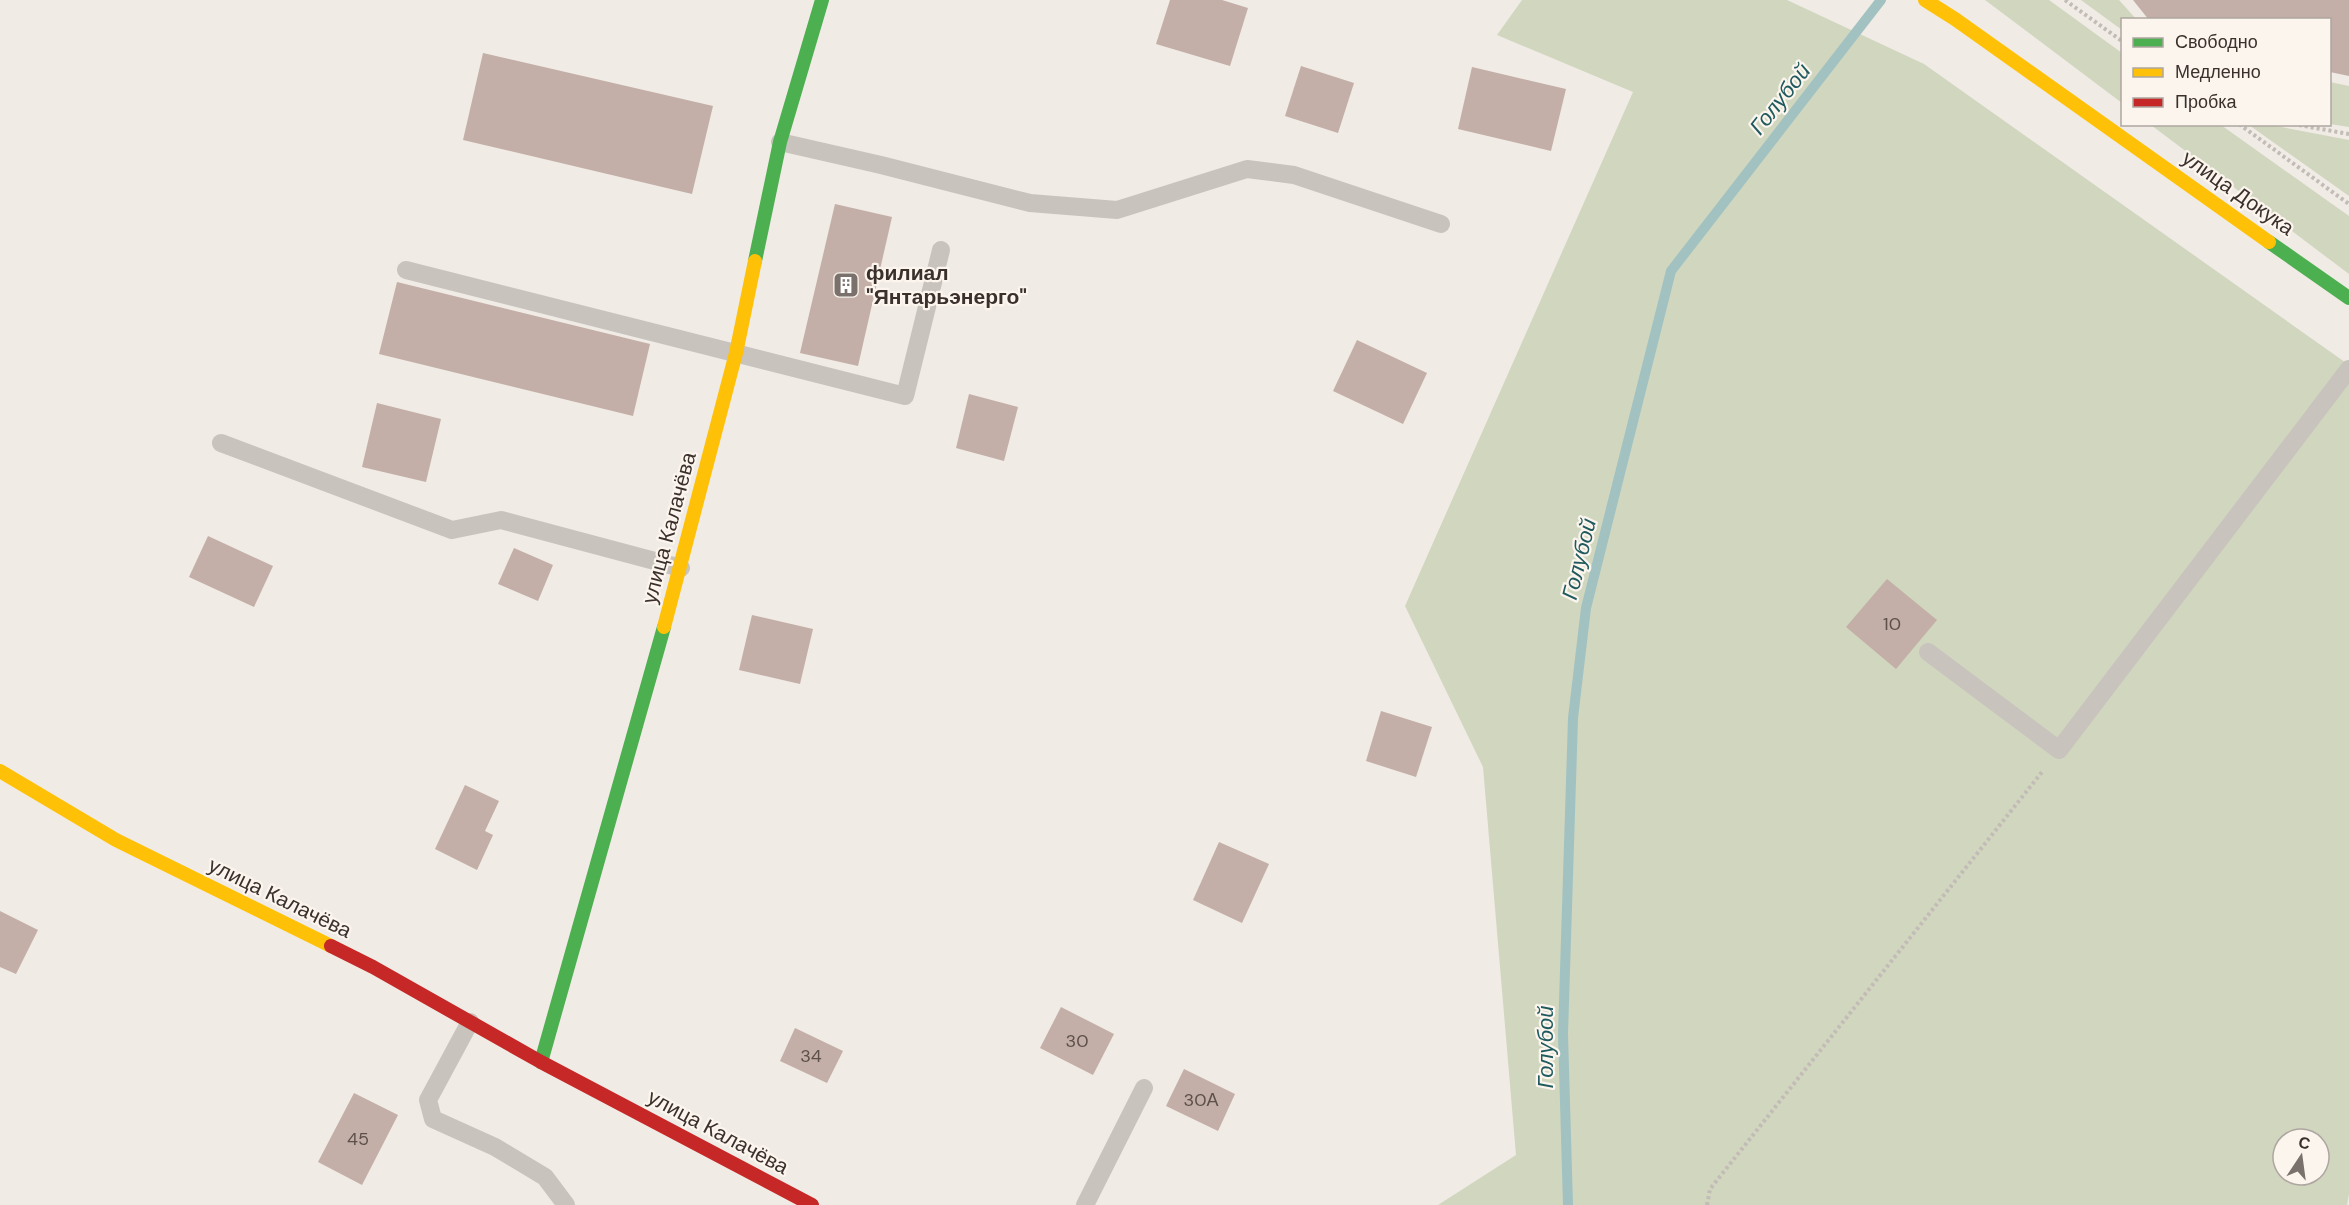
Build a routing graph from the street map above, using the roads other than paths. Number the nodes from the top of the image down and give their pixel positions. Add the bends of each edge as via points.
1 (822, 0) edge
2 (1925, 0) edge
3 (780, 142) junction
4 (1441, 224) dead end
5 (941, 250) dead end
6 (406, 270) dead end
7 (2349, 298) edge
8 (736, 353) junction
9 (2349, 369) edge
10 (221, 443) dead end
11 (681, 568) junction
12 (1928, 652) dead end
13 (0, 771) edge
14 (470, 1022) junction
15 (541, 1062) junction
16 (1144, 1088) dead end
17 (566, 1205) edge
18 (812, 1205) edge
19 (1085, 1205) edge

1 - 3 street, улица Калачёва
2 - 7 street, улица Докука
3 - 4 lane via 1030,203 1117,210 1247,169 1294,175
3 - 8 street, улица Калачёва
5 - 8 lane via 905,396
6 - 8 lane
8 - 11 street, улица Калачёва
9 - 12 lane via 2059,750
10 - 11 lane via 452,530 501,520
11 - 15 street, улица Калачёва
13 - 14 street, улица Калачёва via 116,840 373,967
14 - 15 street, улица Калачёва
14 - 17 lane via 428,1100 433,1119 495,1147 545,1177
15 - 18 street, улица Калачёва
16 - 19 lane

